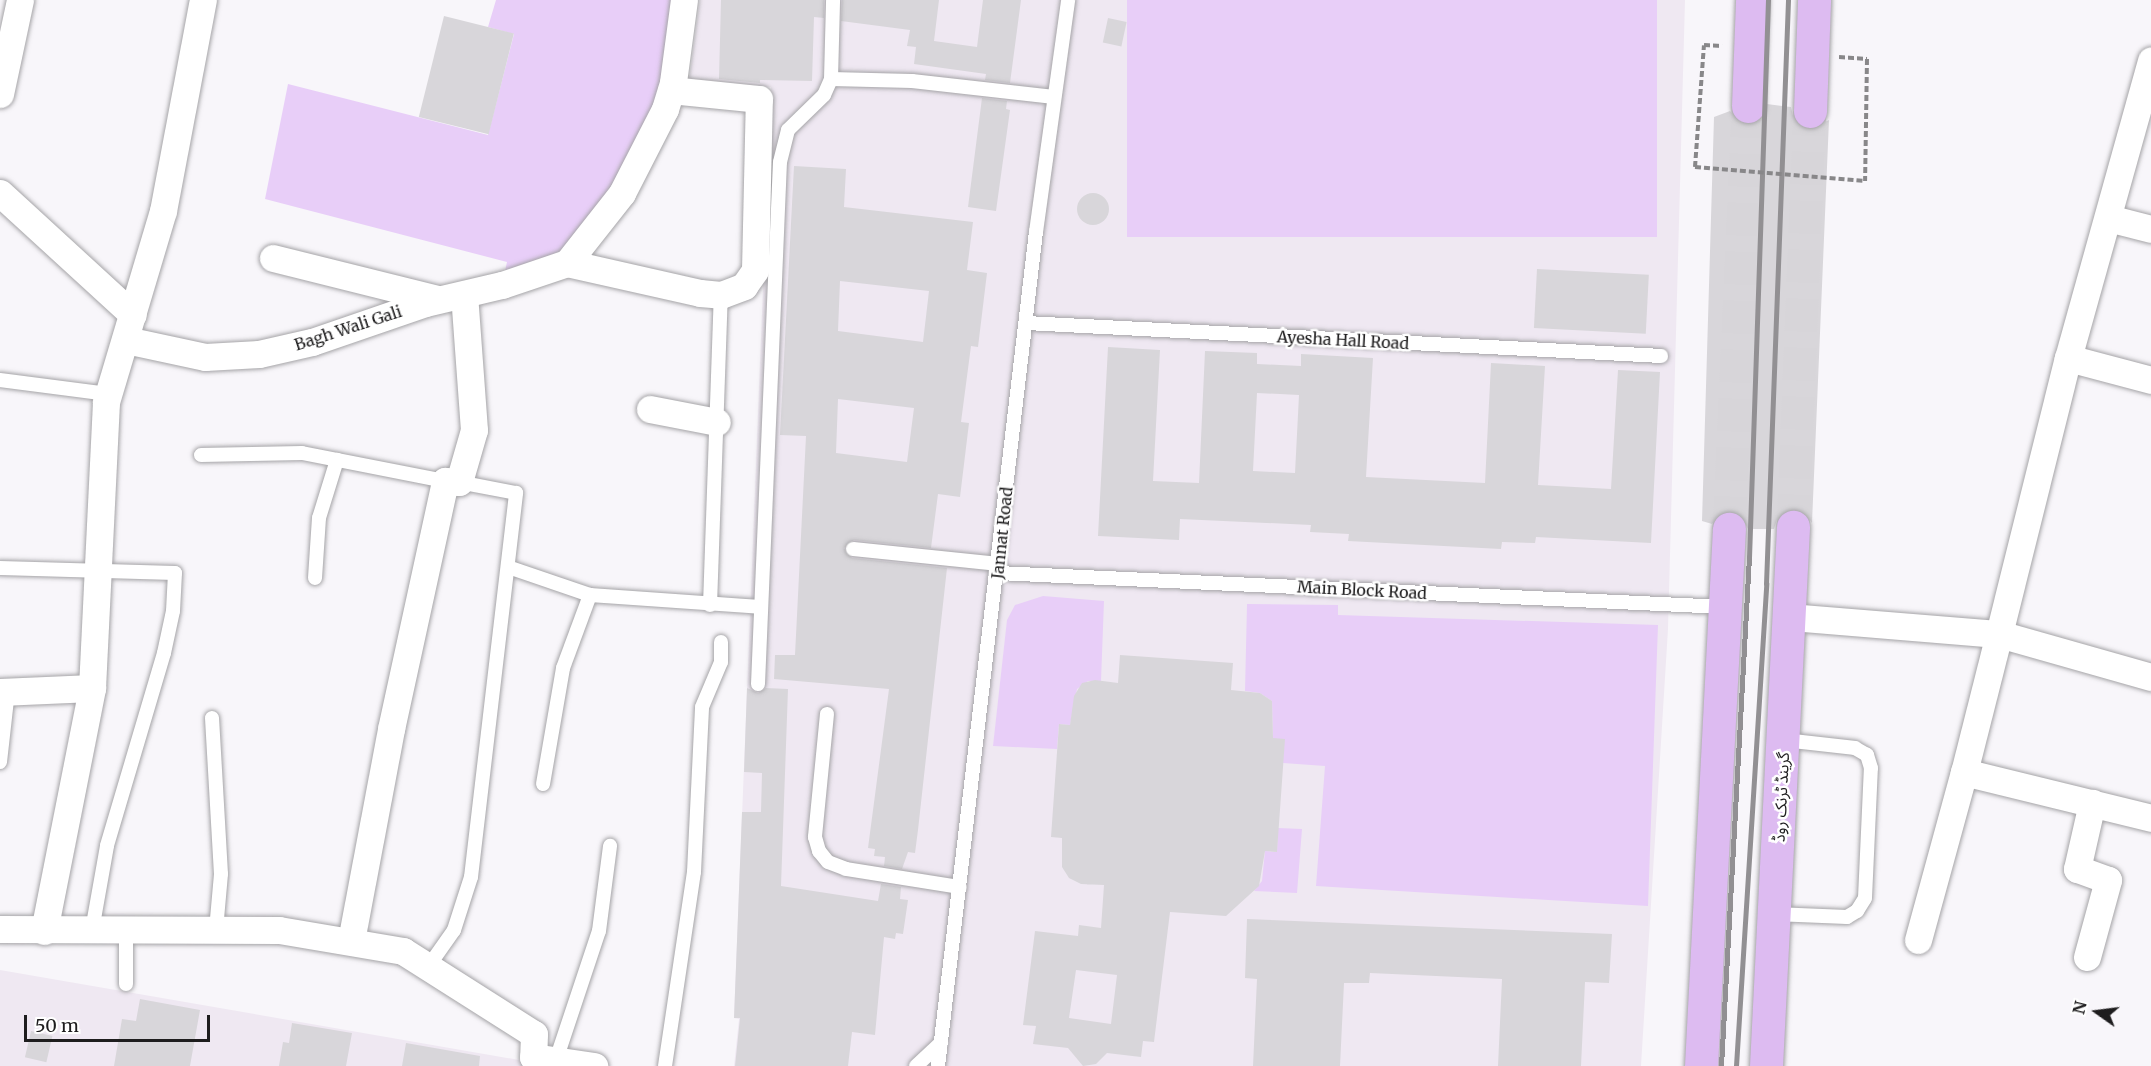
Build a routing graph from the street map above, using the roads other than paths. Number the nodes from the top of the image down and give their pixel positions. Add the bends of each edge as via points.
1 (20, 0) edge
2 (203, 0) edge
3 (684, 0) edge
4 (834, 0) edge
5 (1068, 0) edge
6 (1752, 0) edge
7 (1814, 0) edge
8 (2151, 60) edge
9 (831, 79) junction
10 (671, 90) junction
11 (0, 94) edge
12 (1054, 97) junction
13 (1748, 106) tunnel mouth
14 (1810, 111) tunnel mouth
15 (2142, 125) edge
16 (0, 193) edge
17 (2108, 218) junction
18 (2151, 229) edge
19 (273, 258) dead end
20 (567, 263) junction
21 (721, 295) junction
22 (451, 297) junction
23 (1026, 323) junction
24 (129, 327) junction
25 (1661, 356) dead end
26 (2068, 358) junction
27 (0, 380) edge
28 (2151, 380) edge
29 (108, 394) junction
30 (650, 409) dead end
31 (717, 422) junction
32 (201, 455) dead end
33 (337, 460) junction
34 (452, 482) junction
35 (1793, 527) tunnel mouth
36 (1728, 529) tunnel mouth
37 (853, 549) dead end
38 (507, 567) junction
39 (0, 568) edge
40 (999, 568) junction
41 (96, 574) junction
42 (315, 578) dead end
43 (590, 595) junction
44 (710, 605) junction
45 (760, 607) junction
46 (1725, 607) junction
47 (1790, 618) junction
48 (1999, 634) junction
49 (721, 642) dead end
50 (2151, 677) edge
51 (758, 684) dead end
52 (92, 688) junction
53 (4, 691) edge
54 (827, 714) dead end
55 (212, 718) dead end
56 (1784, 740) junction
57 (0, 762) edge
58 (1964, 772) junction
59 (543, 784) dead end
60 (2092, 803) junction
61 (2151, 818) edge
62 (610, 846) dead end
63 (960, 887) junction
64 (1774, 914) junction
65 (0, 929) edge
66 (92, 930) junction
67 (126, 930) junction
68 (216, 930) junction
69 (44, 931) junction
70 (1918, 940) dead end
71 (351, 941) junction
72 (2088, 957) dead end
73 (428, 967) junction
74 (126, 984) dead end
75 (941, 1043) junction
76 (555, 1060) junction
77 (594, 1066) edge
78 (665, 1066) edge
79 (916, 1066) edge
80 (938, 1066) edge
81 (1701, 1066) edge
82 (1766, 1066) edge

1 - 11 street
2 - 24 street via 174,167
3 - 10 street
4 - 9 lane
5 - 12 lane, Jannat Road
6 - 13 main road
7 - 14 main road
8 - 15 street
9 - 12 lane via 912,81
9 - 45 lane via 824,95 788,130 780,162
10 - 20 street via 622,193
10 - 21 street via 759,99 755,270 744,286
12 - 23 lane, Jannat Road
15 - 17 street
16 - 24 street
17 - 18 street
17 - 26 street
19 - 22 street
20 - 21 street, Bagh Wali Gali
20 - 22 street, Bagh Wali Gali
21 - 31 lane
22 - 24 street, Bagh Wali Gali via 312,342 259,354 205,357
22 - 34 street via 474,430
23 - 25 lane, Ayesha Hall Road
23 - 40 lane, Jannat Road
24 - 29 street
26 - 28 street
26 - 48 street
27 - 29 lane
29 - 41 street via 100,454
30 - 31 street
31 - 44 lane
32 - 33 lane via 302,453
33 - 34 lane
33 - 42 lane via 318,527
34 - 38 lane via 516,493
34 - 71 street via 391,729
35 - 47 main road, گرینڈ ٹرنک روڈ
36 - 46 main road
37 - 40 lane, Main Block Road
38 - 43 lane
38 - 73 lane via 471,877 454,930
39 - 41 lane
40 - 46 lane, Main Block Road
40 - 63 lane, Jannat Road
41 - 52 street
41 - 66 lane via 175,573 173,611 164,653 107,846
43 - 44 lane
43 - 59 lane via 563,668
44 - 45 lane
45 - 51 lane
46 - 81 main road
47 - 48 street
47 - 56 main road, گرینڈ ٹرنک روڈ
48 - 50 street
48 - 58 street
49 - 78 lane via 721,662 702,707 694,873
52 - 53 street
52 - 69 street
53 - 57 lane
54 - 63 lane via 815,837 819,851 828,862 846,869
55 - 68 lane via 221,874
56 - 64 main road, گرینڈ ٹرنک روڈ
56 - 64 lane via 1855,748 1866,755 1871,768 1866,898 1847,917
58 - 60 street
58 - 70 street
60 - 61 street
60 - 72 street via 2077,869 2108,880
62 - 76 lane via 599,931
63 - 75 lane, Jannat Road
64 - 82 main road, گرینڈ ٹرنک روڈ
65 - 69 street
66 - 67 street
66 - 69 street
67 - 68 street
67 - 74 lane
68 - 71 street via 279,930
71 - 73 street via 403,951
73 - 76 street via 534,1034 533,1057
75 - 79 lane
75 - 80 lane, Jannat Road
76 - 77 street

